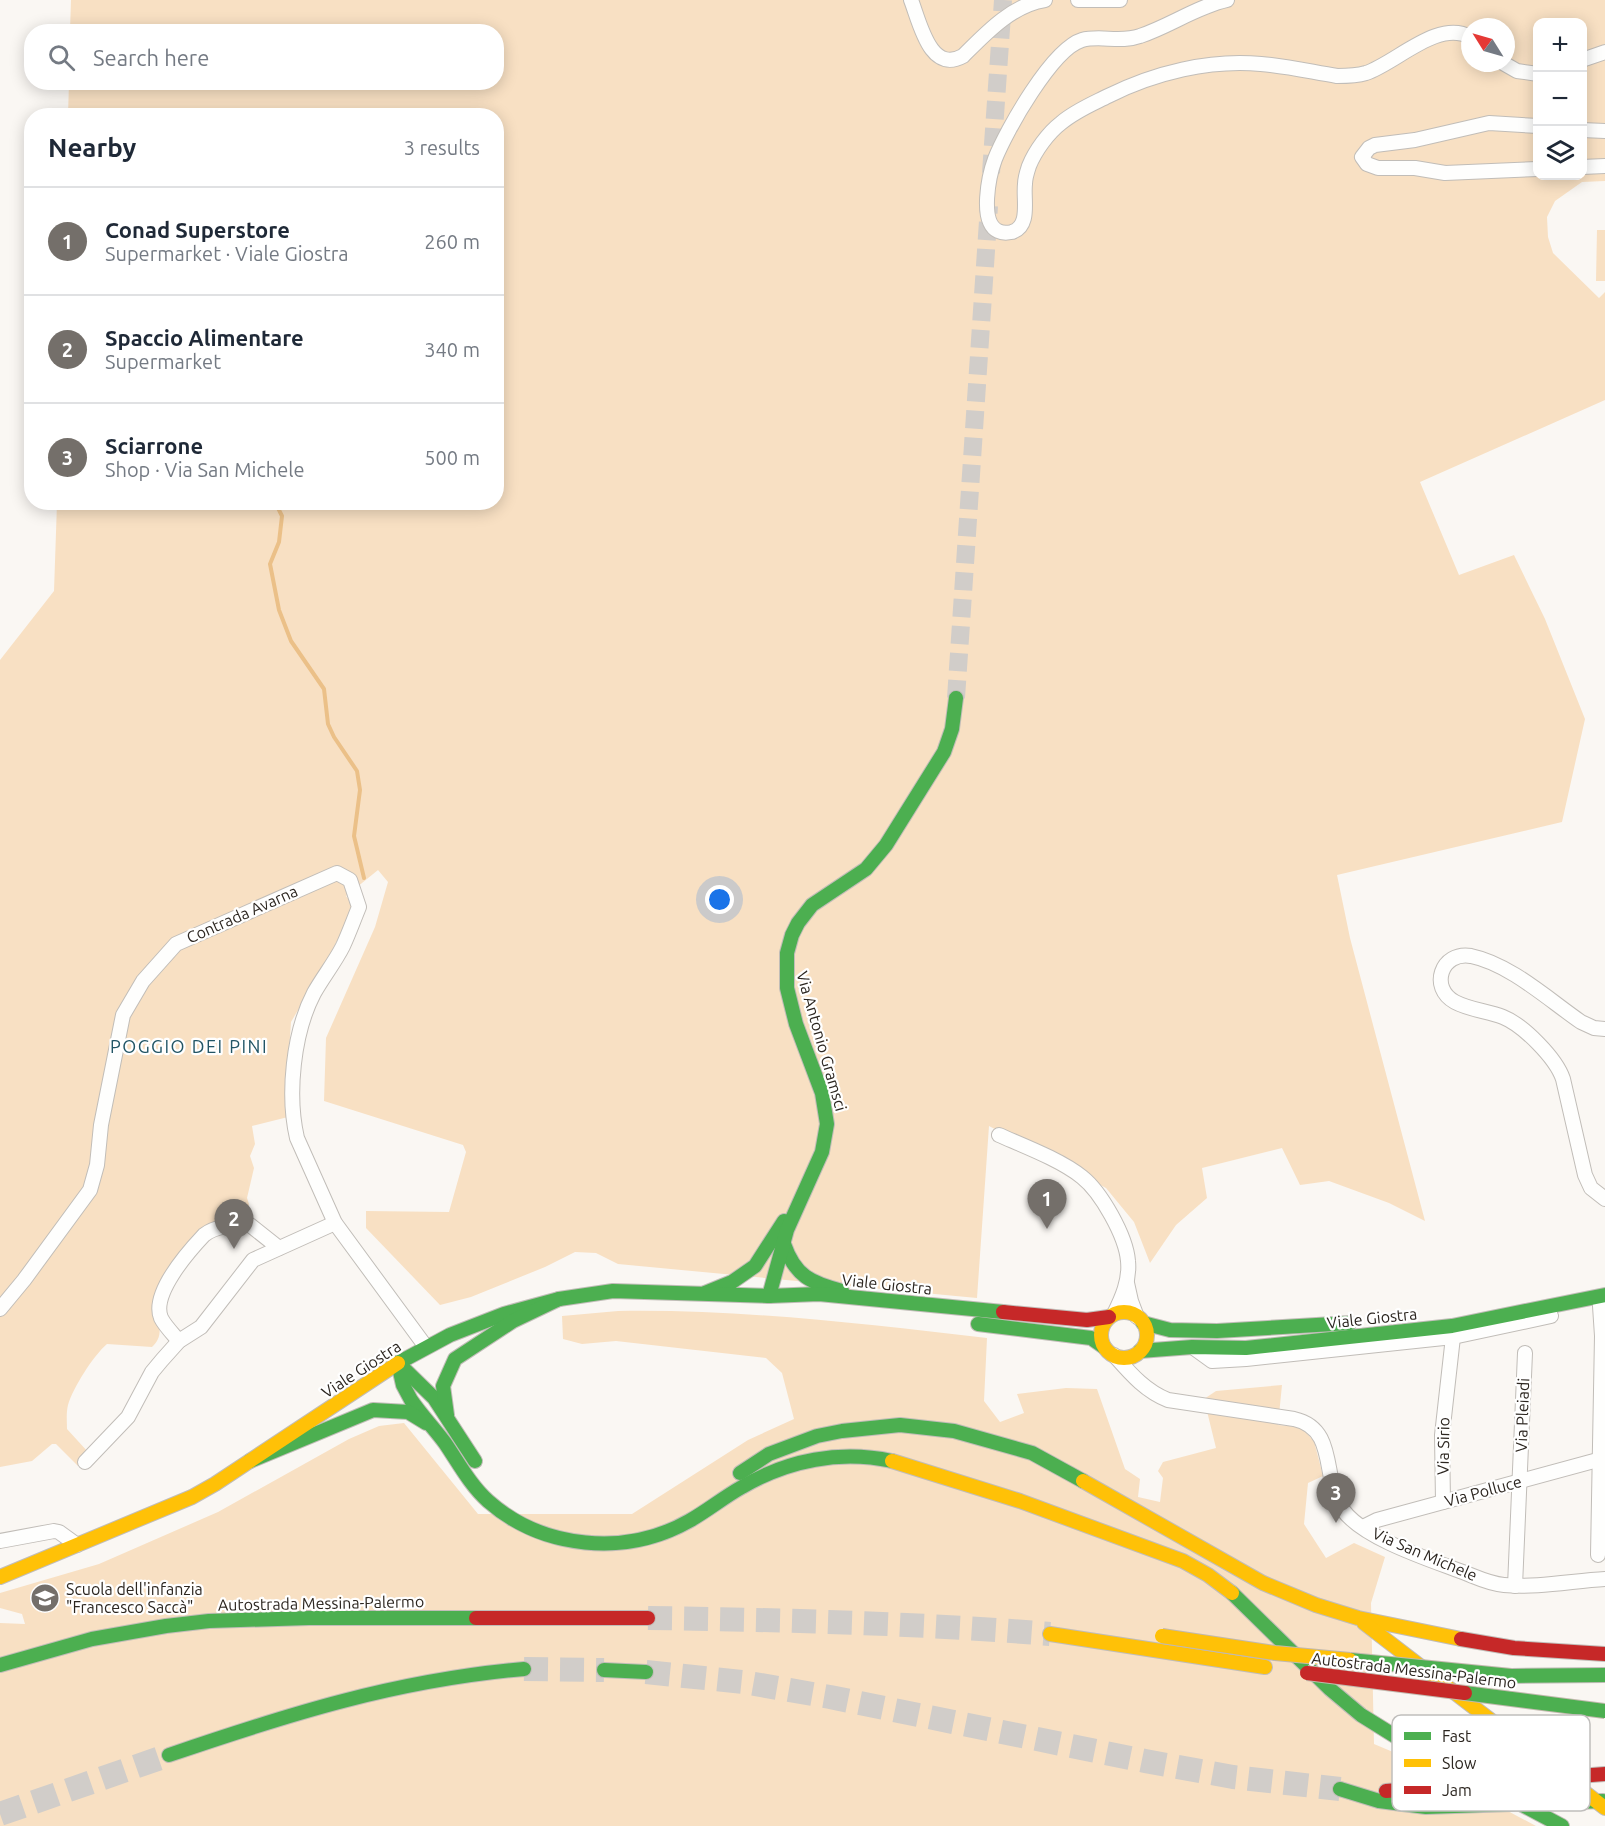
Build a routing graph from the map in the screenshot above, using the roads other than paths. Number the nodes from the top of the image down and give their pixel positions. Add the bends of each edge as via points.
1 (911, 0) edge
2 (1045, 0) edge
3 (1078, 0) edge
4 (1120, 0) edge
5 (1227, 0) edge
6 (1461, 32) edge
7 (1605, 52) edge
8 (1587, 58) edge
9 (1515, 70) edge
10 (1533, 73) edge
11 (1533, 126) edge
12 (1587, 130) edge
13 (1605, 131) edge
14 (1605, 166) edge
15 (1587, 167) edge
16 (1533, 169) edge
17 (956, 698) tunnel mouth
18 (1605, 1029) edge
19 (999, 1135) dead end
20 (800, 1198) junction
21 (1605, 1199) edge
22 (335, 1223) junction
23 (784, 1244) junction
24 (279, 1248) junction
25 (766, 1252) junction
26 (1605, 1282) edge
27 (1127, 1283) junction
28 (705, 1293) junction
29 (769, 1296) junction
30 (559, 1299) junction
31 (882, 1301) junction
32 (1603, 1302) edge
33 (0, 1309) edge
34 (1112, 1316) junction
35 (1140, 1320) junction
36 (1453, 1337) junction
37 (179, 1341) junction
38 (426, 1347) junction
39 (1192, 1347) junction
40 (1109, 1351) junction
41 (1138, 1352) junction
42 (1525, 1353) dead end
43 (398, 1363) junction
44 (1139, 1383) junction
45 (449, 1420) junction
46 (435, 1430) junction
47 (1602, 1459) edge
48 (250, 1461) junction
49 (85, 1462) dead end
50 (485, 1474) dead end
51 (1519, 1482) junction
52 (712, 1496) junction
53 (1443, 1502) junction
54 (1363, 1527) junction
55 (0, 1541) edge
56 (77, 1545) junction
57 (1598, 1555) dead end
58 (0, 1577) edge
59 (1605, 1579) edge
60 (1515, 1586) junction
61 (648, 1618) tunnel mouth
62 (1358, 1618) junction
63 (1121, 1630) dead end
64 (1050, 1634) tunnel mouth
65 (1157, 1635) dead end
66 (1065, 1636) junction
67 (1605, 1654) edge
68 (0, 1665) edge
69 (524, 1669) tunnel mouth
70 (604, 1670) tunnel mouth
71 (646, 1672) tunnel mouth
72 (1605, 1675) edge
73 (1605, 1711) edge
74 (1484, 1715) edge
75 (1392, 1734) edge
76 (169, 1755) tunnel mouth
77 (1605, 1774) edge
78 (1590, 1775) edge
79 (1340, 1789) tunnel mouth
80 (1392, 1794) edge
81 (1379, 1796) junction
82 (1590, 1796) edge
83 (1392, 1799) edge
84 (1605, 1801) edge
85 (1590, 1802) edge
86 (1605, 1808) edge
87 (1534, 1811) edge
88 (1562, 1826) edge

1 - 2 street via 935,54 942,60 955,60 1005,17
3 - 4 street
5 - 6 street via 1197,9 1136,38 1081,41 1063,54 1023,104 1002,140 989,178 987,215 993,227 1006,233 1019,228 1025,212 1029,167 1055,128 1069,116 1138,82 1228,63 1260,63 1350,76 1374,70 1442,34
7 - 8 street
9 - 10 street
11 - 16 street via 1489,123 1375,145 1362,157 1378,168 1445,173
12 - 13 street
14 - 15 street
17 - 20 main road, Via Antonio Gramsci via 944,752 876,860 812,904 788,945 784,968 788,992 823,1094 827,1121 820,1160
18 - 21 street via 1581,1022 1506,970 1480,959 1454,958 1441,973 1441,989 1451,1000 1514,1022 1557,1066 1585,1175
19 - 27 street via 1071,1170 1092,1186 1124,1243
20 - 23 main road
20 - 25 main road
22 - 24 street
22 - 33 street, Contrada Avarna via 297,1138 293,1092 298,1034 314,993 343,947 359,907 350,880 338,873 176,944 143,981 123,1015 90,1190
22 - 38 street
23 - 29 main road
23 - 31 main road via 800,1275
24 - 37 street via 253,1260 201,1327
24 - 37 street via 250,1225 221,1228 204,1235 172,1277 160,1303 162,1319
25 - 28 main road via 747,1274
25 - 29 main road via 762,1270
26 - 35 main road, Viale Giostra via 1406,1319 1225,1332 1151,1327
27 - 34 street
27 - 35 street
28 - 29 main road, Viale Giostra
28 - 30 main road, Viale Giostra via 613,1291
29 - 31 main road, Viale Giostra via 819,1294
29 - 40 main road, Viale Giostra via 815,1306 1084,1337
30 - 38 main road, Viale Giostra via 477,1324
30 - 45 main road via 513,1321 455,1359 443,1386
31 - 34 main road, Viale Giostra via 1088,1320
32 - 36 street
32 - 39 main road, Viale Giostra via 1452,1326 1246,1348
32 - 47 street
34 - 35 main road via 1130,1313
34 - 40 main road via 1101,1335
35 - 41 main road via 1146,1337
36 - 39 street via 1212,1361
36 - 53 street, Via Sirio via 1442,1435
37 - 49 street via 152,1372 128,1417
38 - 43 main road, Viale Giostra
39 - 41 main road, Viale Giostra
40 - 41 main road via 1125,1358
40 - 44 street, Via San Michele
41 - 44 street via 1134,1368
42 - 51 street, Via Pleiadi
43 - 45 main road via 434,1398
43 - 46 main road via 408,1398
43 - 48 main road, Viale Giostra
44 - 54 street, Via San Michele via 1174,1402 1306,1422 1320,1436 1340,1507
45 - 50 main road
46 - 48 main road via 408,1412 374,1410
46 - 52 main road via 490,1503 520,1524 548,1536 586,1543 645,1539 682,1525
47 - 51 street, Via Polluce
47 - 57 street
48 - 56 main road, Viale Giostra via 192,1497
51 - 53 street, Via Polluce
51 - 60 street, Via Pleiadi
52 - 62 main road via 769,1454 817,1436 891,1426 954,1431 1032,1453 1263,1583
52 - 75 main road via 777,1470 840,1456 898,1461 1019,1501 1183,1561 1207,1574 1238,1597 1361,1716
53 - 54 street, Via Polluce
54 - 60 street, Via San Michele via 1422,1557 1491,1582
55 - 56 street via 54,1531
56 - 58 main road, Viale Giostra
59 - 60 street, Via San Michele
61 - 68 main road, Autostrada Messina-Palermo via 255,1618 166,1626 83,1641
62 - 67 main road via 1514,1648
62 - 74 main road, bridge
63 - 66 main road
64 - 66 main road
65 - 72 main road, bridge via 1275,1653 1500,1675
66 - 73 main road, Autostrada Messina-Palermo, bridge via 1277,1669
69 - 76 main road via 462,1674 390,1687 298,1712
70 - 71 main road
77 - 78 main road
79 - 81 main road
80 - 81 main road
81 - 83 main road
82 - 86 main road, bridge
84 - 85 main road
87 - 88 main road

